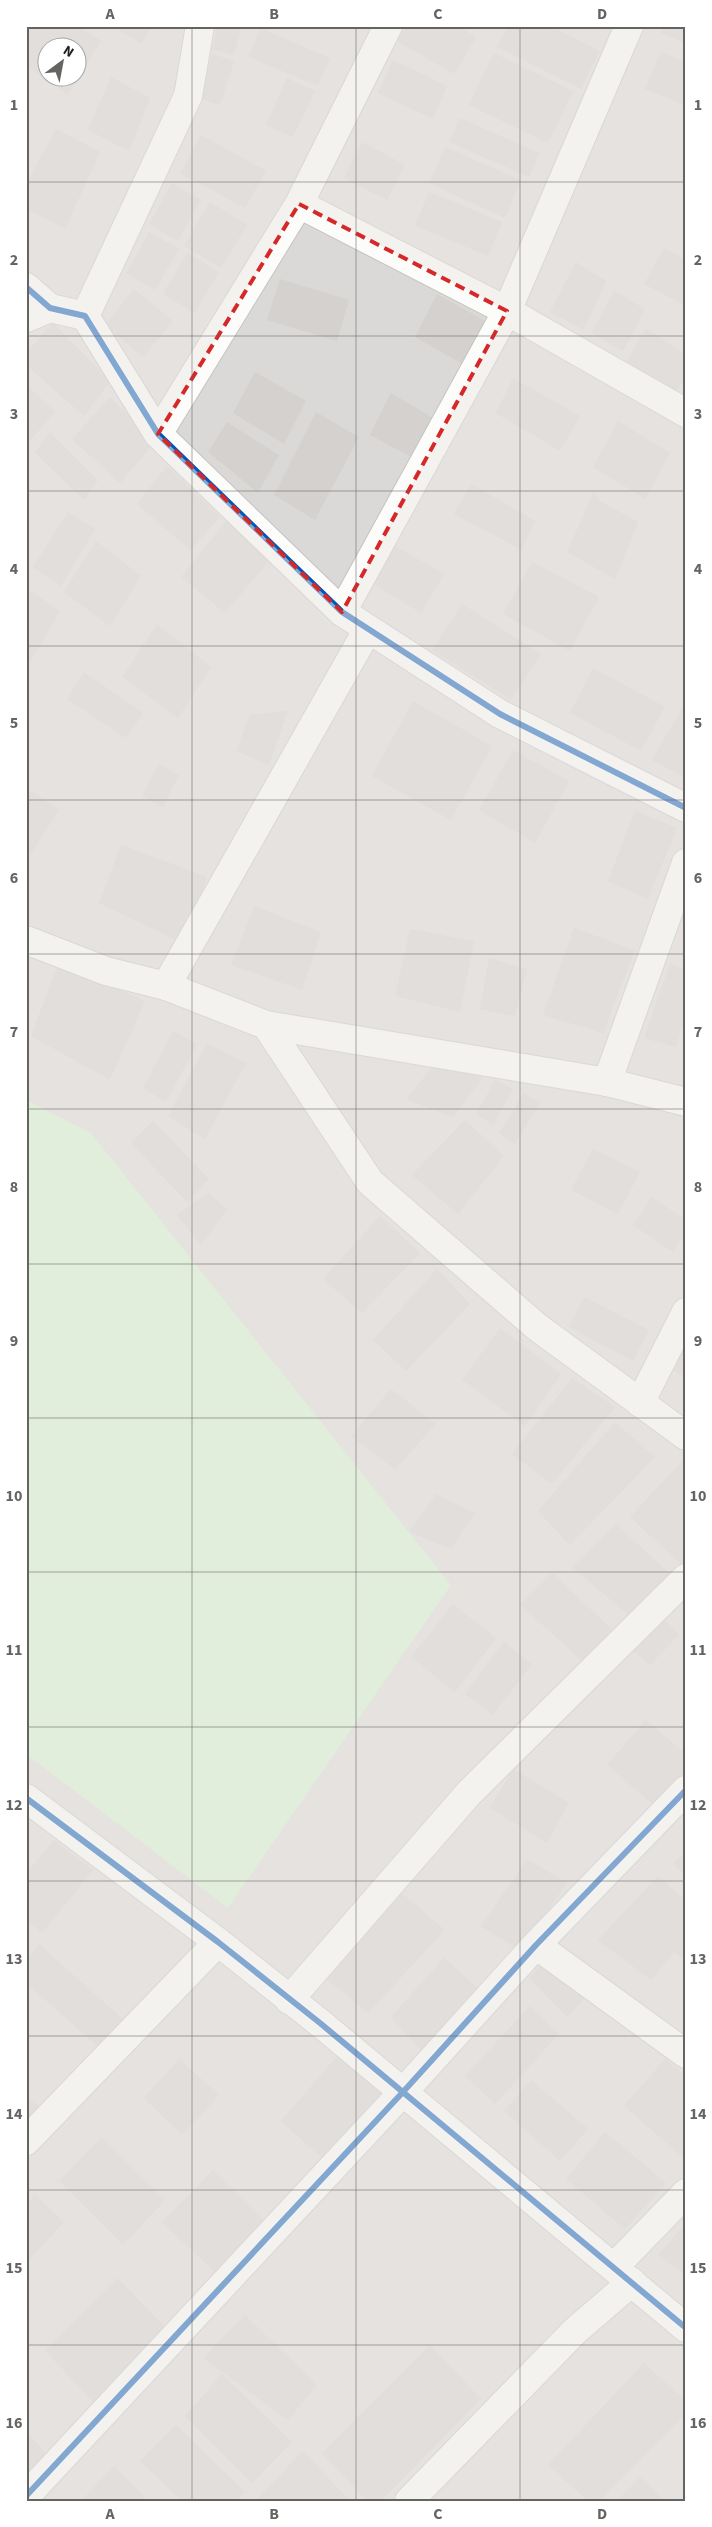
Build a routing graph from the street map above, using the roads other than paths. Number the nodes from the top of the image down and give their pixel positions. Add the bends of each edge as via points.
1 (200, 26) edge
2 (388, 26) edge
3 (629, 26) edge
4 (299, 204) junction
5 (26, 287) edge
6 (507, 310) junction
7 (38, 313) edge
8 (85, 316) junction
9 (686, 413) edge
10 (158, 434) junction
11 (342, 612) junction
12 (368, 629) junction
13 (686, 808) edge
14 (686, 863) edge
15 (26, 940) edge
16 (166, 986) junction
17 (266, 1025) junction
18 (607, 1082) junction
19 (686, 1102) edge
20 (686, 1312) edge
21 (640, 1403) junction
22 (686, 1436) edge
23 (686, 1578) edge
24 (686, 1790) edge
25 (26, 1798) edge
26 (218, 1942) junction
27 (536, 1945) junction
28 (289, 2000) junction
29 (686, 2054) edge
30 (403, 2092) junction
31 (26, 2141) edge
32 (686, 2193) edge
33 (623, 2275) junction
34 (686, 2328) edge
35 (26, 2496) edge
36 (409, 2501) edge

1 - 8 street via 188,96
2 - 4 street
3 - 6 street
4 - 6 street
4 - 10 street
5 - 7 street
6 - 9 street
6 - 11 street
7 - 8 street
8 - 10 street
10 - 11 street
11 - 12 street
12 - 13 street via 500,714
12 - 16 street
14 - 18 street
15 - 16 street via 106,972
16 - 17 street
17 - 18 street
17 - 21 street via 370,1182 537,1327
18 - 19 street
20 - 21 street
21 - 22 street
23 - 28 street via 469,1793
24 - 27 street
25 - 26 street
26 - 28 street
26 - 31 street
27 - 29 street
27 - 30 street
28 - 30 street
30 - 33 street
30 - 35 street
32 - 33 street
33 - 34 street
33 - 36 street via 575,2331

